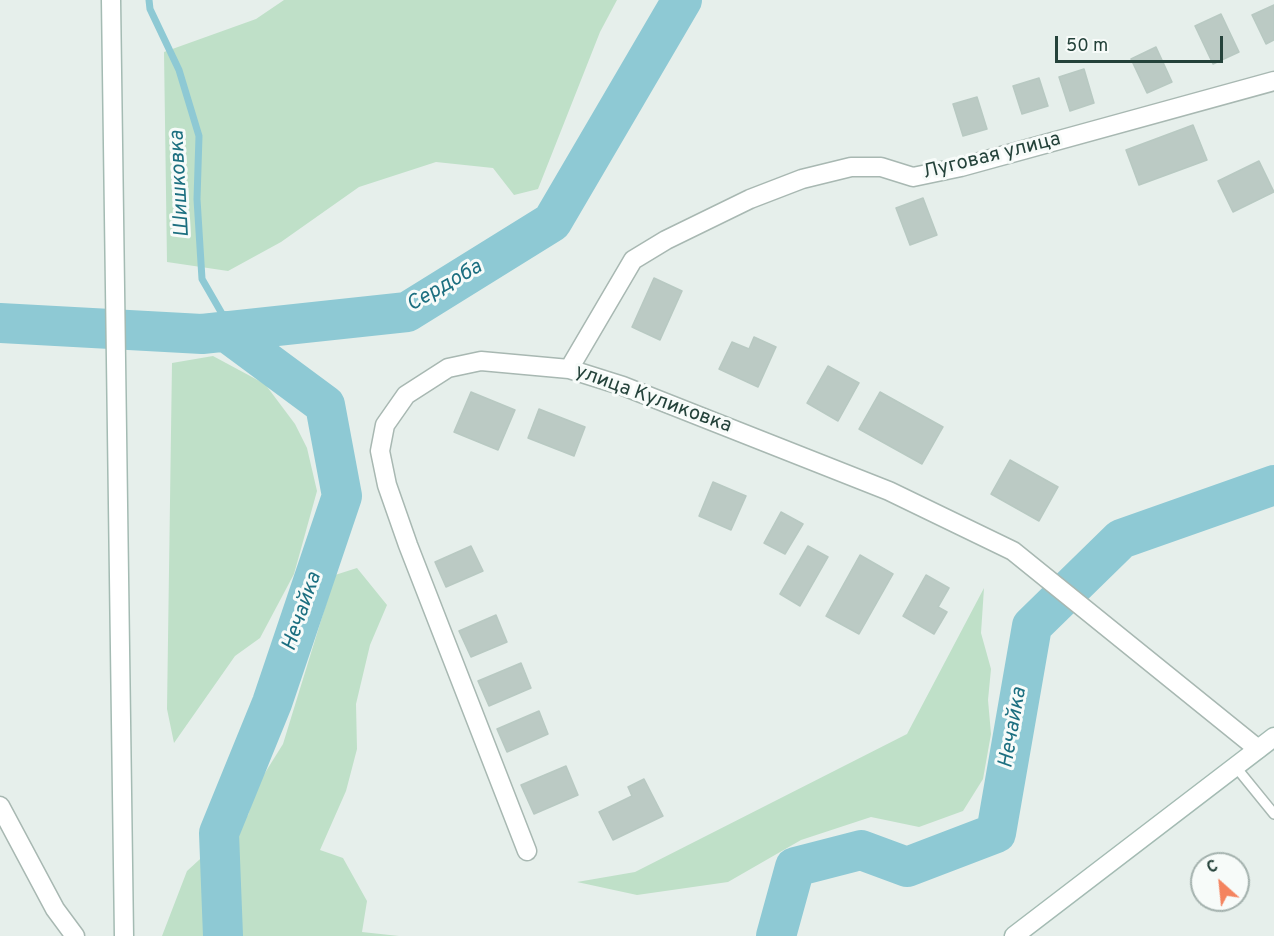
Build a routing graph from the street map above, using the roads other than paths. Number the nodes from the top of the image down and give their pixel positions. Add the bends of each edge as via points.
1 (111, 0) edge
2 (1274, 81) edge
3 (569, 369) junction
4 (1274, 737) edge
5 (1258, 749) junction
6 (1234, 766) junction
7 (0, 806) edge
8 (1274, 814) edge
9 (527, 851) dead end
10 (75, 936) edge
11 (124, 936) edge
12 (1014, 936) edge

1 - 11 street
2 - 3 street, Луговая улица via 961,167 913,177 881,167 851,167 802,179 750,199 633,260
3 - 5 street, улица Куликовка via 623,386 889,491 1013,551
3 - 9 street, улица Куликовка via 481,361 448,368 406,395 385,425 380,451 408,545
4 - 5 street
5 - 6 street
6 - 8 lane
6 - 12 street
7 - 10 street via 55,909

